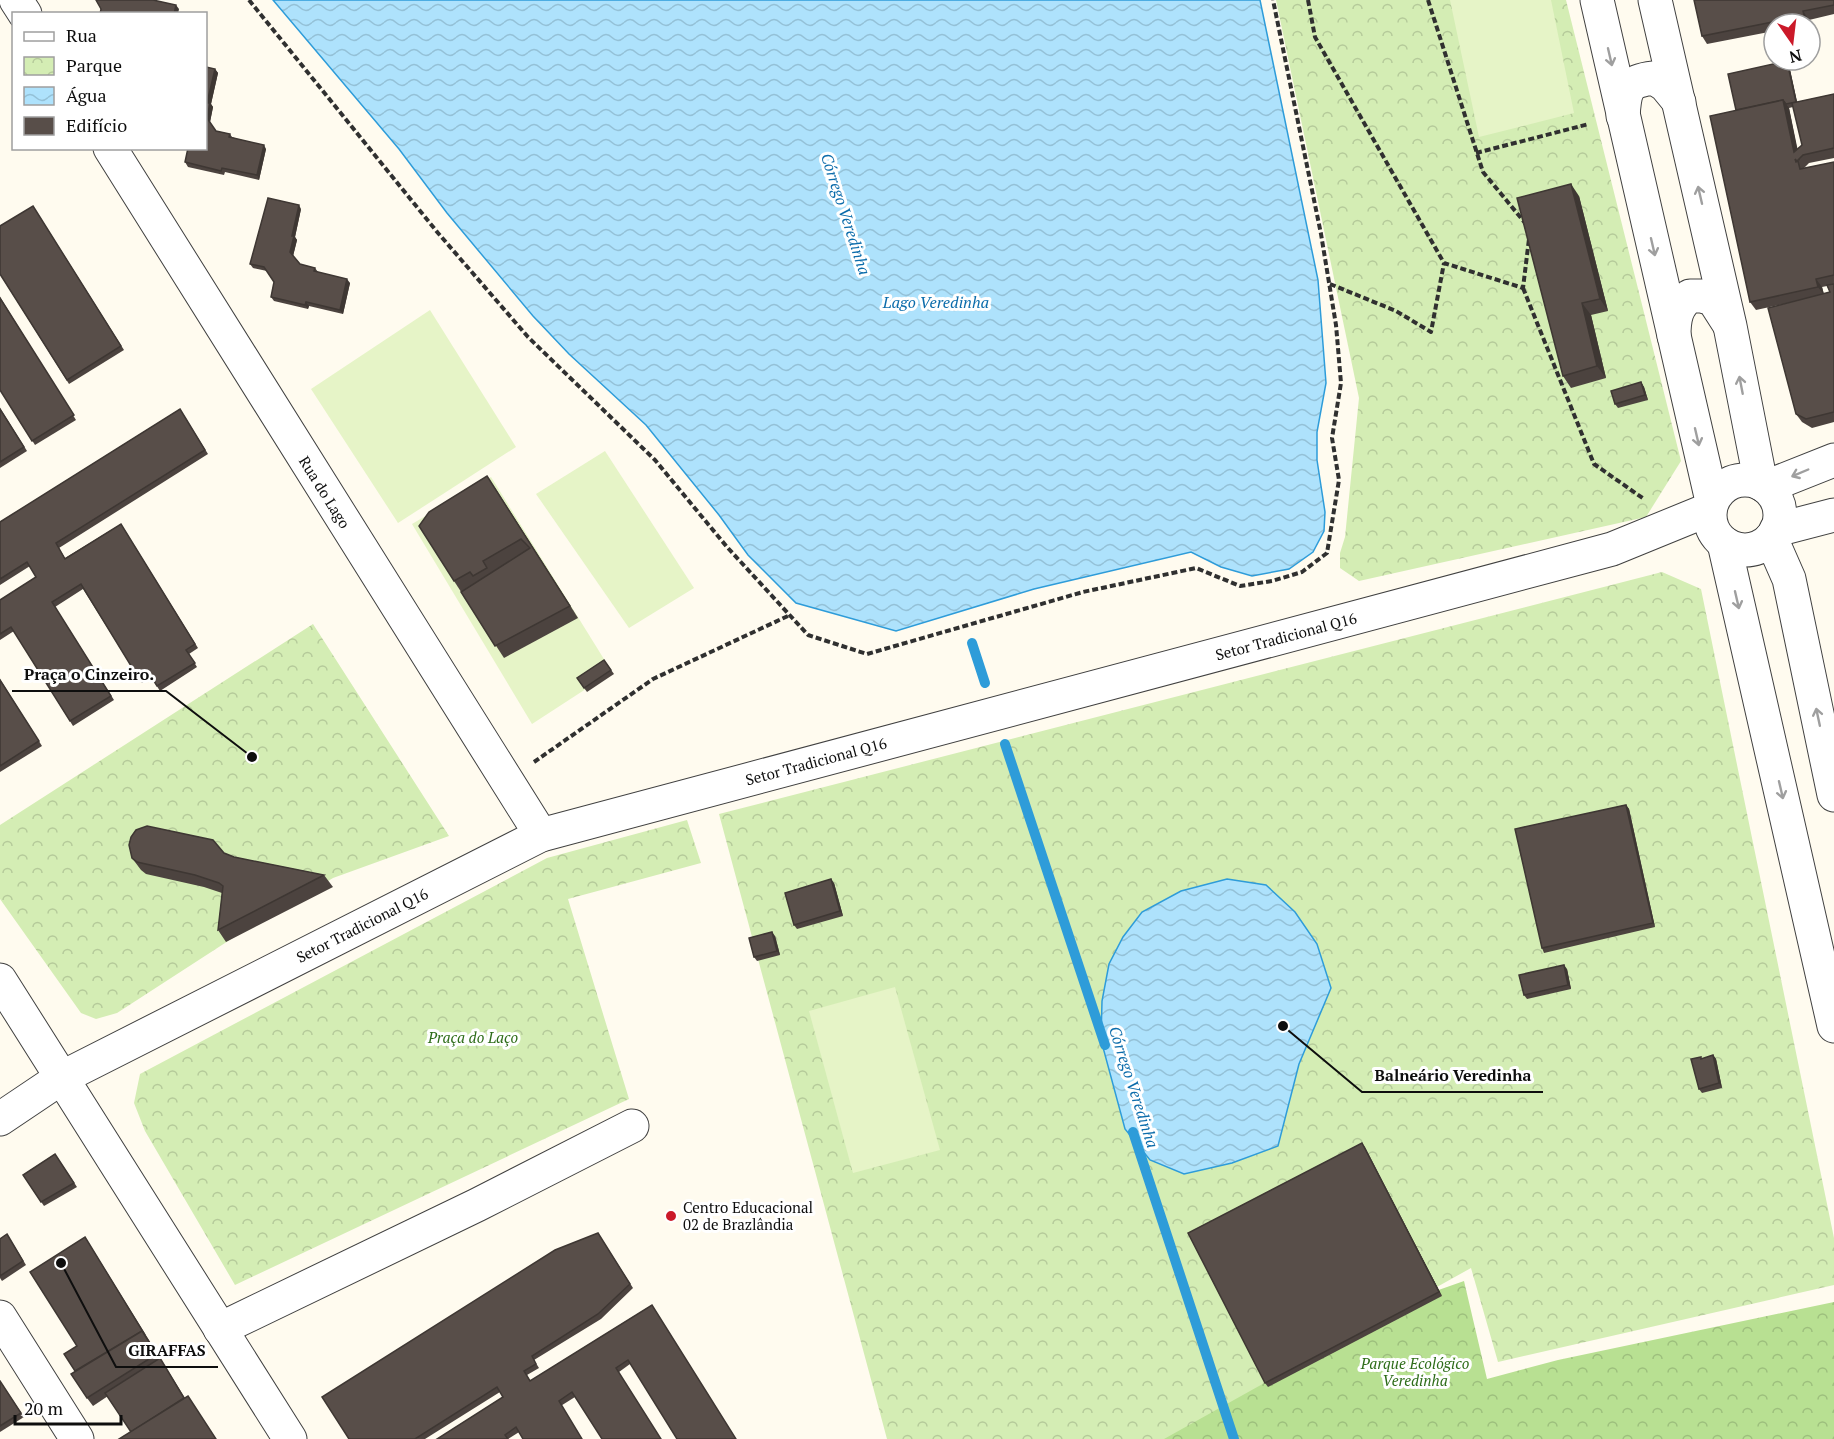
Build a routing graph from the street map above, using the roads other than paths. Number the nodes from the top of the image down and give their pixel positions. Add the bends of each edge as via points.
1 (1597, 0) edge
2 (1655, 0) edge
3 (1678, 102) junction
4 (1623, 116) junction
5 (111, 150) edge
6 (1730, 326) junction
7 (1674, 337) junction
8 (1834, 460) edge
9 (1763, 486) junction
10 (1834, 515) edge
11 (1716, 522) junction
12 (1774, 534) junction
13 (1612, 549) junction
14 (1834, 795) edge
15 (541, 835) junction
16 (0, 980) edge
17 (1834, 1026) edge
18 (61, 1078) junction
19 (0, 1119) edge
20 (632, 1126) dead end
21 (0, 1317) edge
22 (220, 1329) junction
23 (77, 1439) edge
24 (290, 1439) edge

1 -> 4 street
2 - 3 street
3 - 4 street via 1654,78 1641,79 1627,90
6 -> 3 street
4 -> 7 street
5 - 15 street, Rua do Lago
6 - 7 street via 1713,299 1690,296 1678,307
9 -> 6 street
7 -> 11 street
8 -> 9 street
9 - 11 street via 1747,480 1720,489
9 - 12 street via 1779,507
10 - 12 street
11 - 12 street via 1740,550 1757,547
11 - 13 street, Setor Tradicional Q16
11 - 13 street, Setor Tradicional Q16 via 1678,521
11 -> 17 street
14 -> 12 street via 1789,579
13 - 15 street, Setor Tradicional Q16
15 - 18 street, Setor Tradicional Q16
16 - 18 street
18 - 19 street, Setor Tradicional Q16
18 - 22 street
20 - 22 street
21 - 23 street
22 - 24 street

